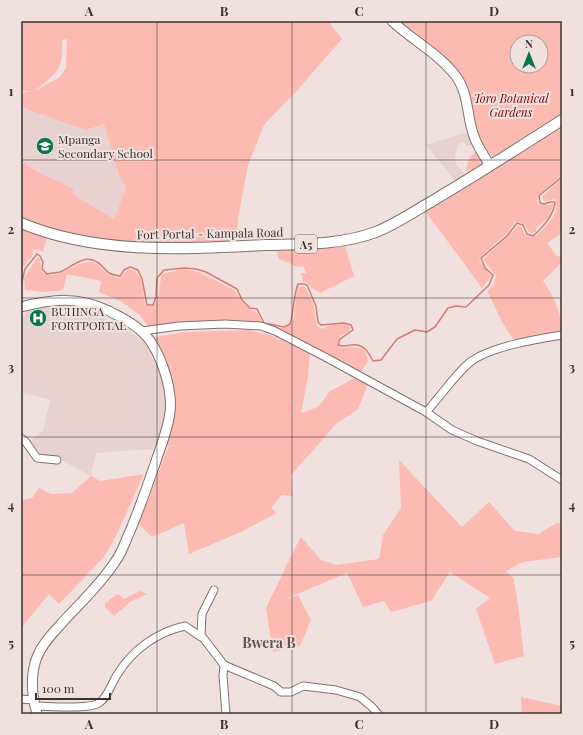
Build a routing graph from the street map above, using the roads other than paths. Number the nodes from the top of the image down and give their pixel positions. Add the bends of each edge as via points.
1 (392, 21) edge
2 (562, 120) edge
3 (490, 166) junction
4 (21, 223) edge
5 (21, 307) edge
6 (142, 331) junction
7 (562, 335) edge
8 (426, 412) junction
9 (21, 438) edge
10 (57, 460) dead end
11 (562, 480) edge
12 (214, 590) dead end
13 (201, 637) junction
14 (224, 665) junction
15 (21, 700) edge
16 (34, 704) edge
17 (226, 714) edge
18 (378, 714) edge

1 - 3 main road via 456,75 467,98 475,139
2 - 3 highway, Fort Portal - Kampala Road / A5
3 - 4 highway, Fort Portal - Kampala Road / A5 via 399,221 376,232 347,240 252,246 148,248 68,238
5 - 6 main road via 66,300 87,302 127,319
6 - 8 street via 225,324 261,326 327,358
6 - 16 main road via 152,343 168,382 168,421 137,517 116,561 100,583 45,642 36,658 32,676
7 - 8 street via 500,348 479,356
8 - 11 street via 452,430 529,459
9 - 10 street via 37,458
12 - 13 street via 202,614
13 - 14 street
13 - 16 street via 185,626 158,635 131,656 110,690 100,703 93,706
14 - 17 street
14 - 18 street via 274,686 281,692 291,692 303,686 336,690 360,697
15 - 16 street

